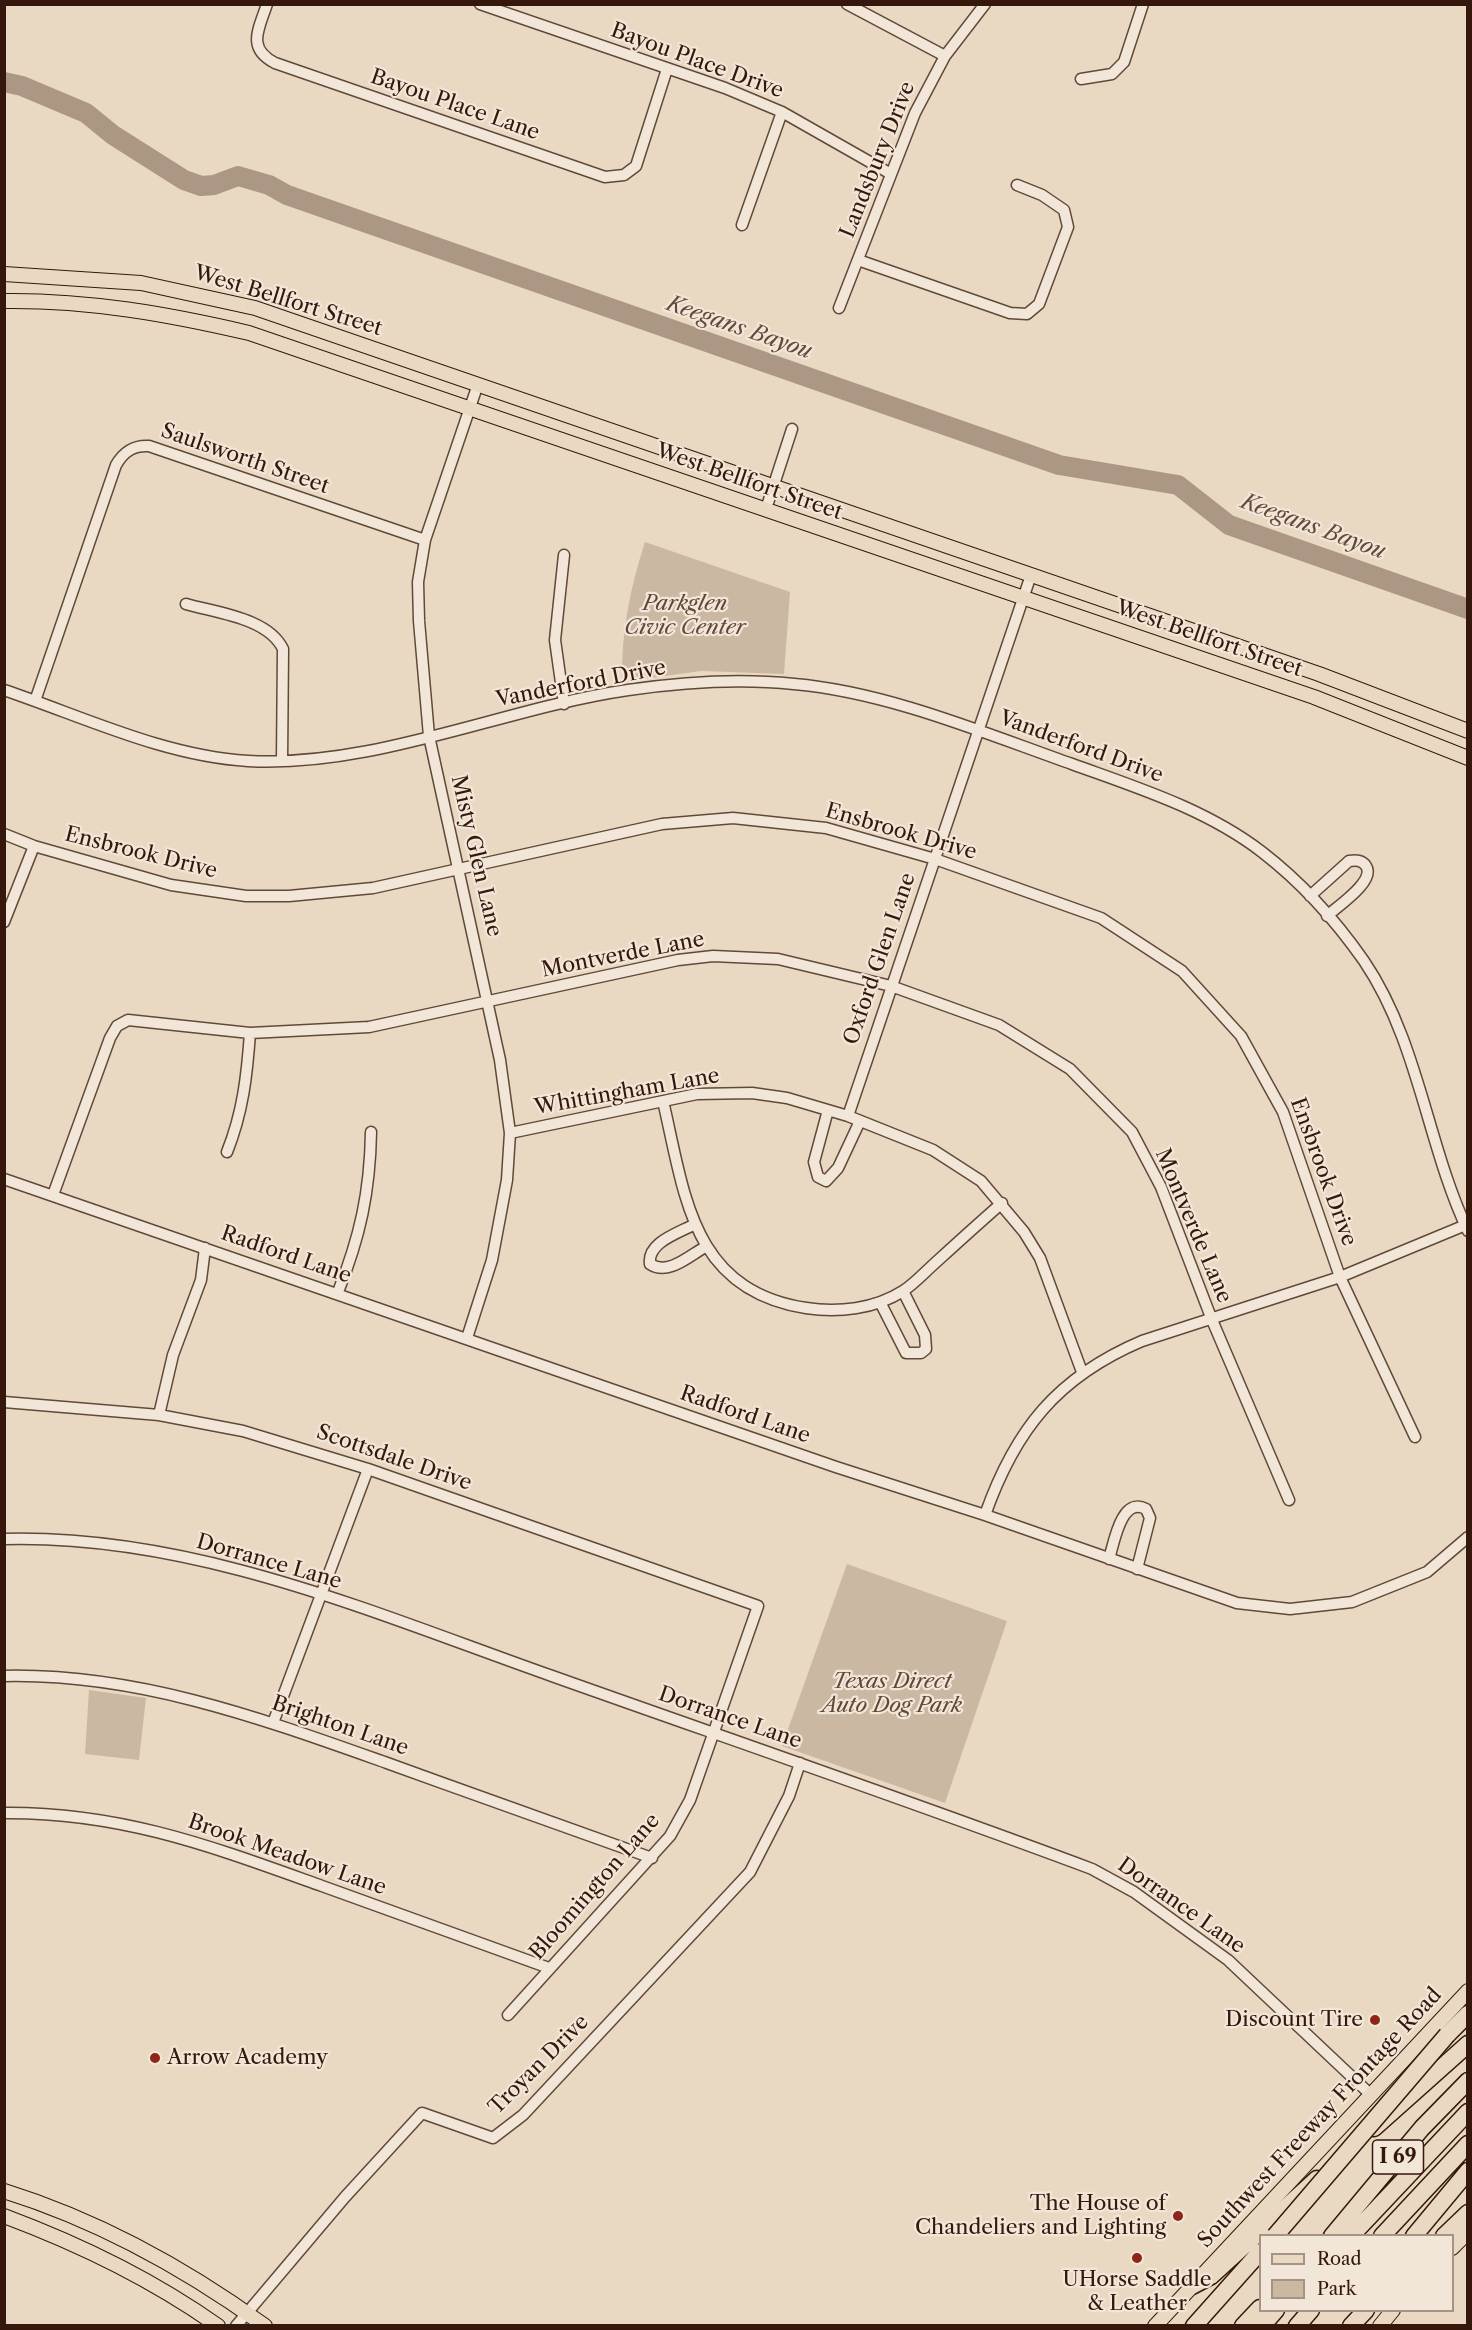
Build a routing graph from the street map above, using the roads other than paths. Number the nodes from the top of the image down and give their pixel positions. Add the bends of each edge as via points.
1 (267, 4) edge
2 (480, 4) edge
3 (847, 4) edge
4 (985, 4) edge
5 (1143, 4) edge
6 (945, 56) junction
7 (666, 69) junction
8 (1080, 79) dead end
9 (782, 112) junction
10 (891, 174) junction
11 (1017, 185) dead end
12 (742, 225) dead end
13 (858, 260) junction
14 (4, 274) edge
15 (85, 278) junction
16 (192, 292) junction
17 (4, 301) edge
18 (82, 303) junction
19 (839, 308) dead end
20 (188, 319) junction
21 (478, 384) junction
22 (470, 407) junction
23 (792, 429) dead end
24 (773, 486) junction
25 (766, 509) junction
26 (425, 540) junction
27 (564, 555) dead end
28 (1030, 575) junction
29 (1024, 597) junction
30 (186, 604) dead end
31 (1235, 645) junction
32 (1229, 668) junction
33 (4, 690) edge
34 (35, 701) junction
35 (564, 704) junction
36 (978, 730) junction
37 (1466, 731) edge
38 (429, 736) junction
39 (1463, 755) edge
40 (282, 761) junction
41 (4, 834) edge
42 (34, 846) junction
43 (935, 859) junction
44 (459, 867) junction
45 (1310, 896) junction
46 (1327, 916) junction
47 (4, 922) edge
48 (891, 986) junction
49 (488, 1002) junction
50 (250, 1033) junction
51 (663, 1101) junction
52 (828, 1110) junction
53 (848, 1116) junction
54 (860, 1121) junction
55 (371, 1132) dead end
56 (510, 1134) junction
57 (227, 1152) dead end
58 (4, 1179) edge
59 (53, 1195) junction
60 (1002, 1203) junction
61 (695, 1224) junction
62 (1466, 1227) edge
63 (705, 1247) junction
64 (205, 1248) junction
65 (1340, 1277) junction
66 (903, 1291) junction
67 (338, 1293) junction
68 (880, 1302) junction
69 (1212, 1320) junction
70 (467, 1338) junction
71 (1082, 1372) junction
72 (4, 1402) edge
73 (159, 1415) junction
74 (1414, 1437) dead end
75 (368, 1469) junction
76 (1289, 1500) dead end
77 (985, 1515) junction
78 (1467, 1537) edge
79 (4, 1539) edge
80 (1109, 1559) junction
81 (1137, 1569) junction
82 (321, 1595) junction
83 (758, 1606) joint
84 (4, 1676) edge
85 (273, 1723) junction
86 (712, 1733) junction
87 (800, 1763) junction
88 (4, 1812) edge
89 (652, 1858) junction
90 (549, 1968) junction
91 (1467, 1991) edge
92 (1467, 2014) edge
93 (508, 2015) dead end
94 (1467, 2044) edge
95 (1467, 2081) edge
96 (1370, 2094) junction
97 (1467, 2112) edge
98 (1467, 2144) edge
99 (1467, 2171) edge
100 (4, 2190) edge
101 (1467, 2213) edge
102 (4, 2216) edge
103 (83, 2222) junction
104 (1467, 2232) edge
105 (1276, 2234) edge
106 (1333, 2234) edge
107 (1352, 2234) edge
108 (1383, 2234) edge
109 (1415, 2234) edge
110 (1445, 2234) edge
111 (74, 2244) junction
112 (1454, 2246) edge
113 (1259, 2253) edge
114 (1192, 2286) junction
115 (1259, 2309) edge
116 (246, 2312) junction
117 (1274, 2312) edge
118 (1284, 2312) edge
119 (1309, 2312) edge
120 (1351, 2312) edge
121 (1364, 2312) edge
122 (1392, 2312) edge
123 (218, 2325) edge
124 (236, 2325) edge
125 (265, 2325) edge
126 (1155, 2325) edge
127 (1194, 2325) edge
128 (1243, 2325) edge
129 (1262, 2325) edge
130 (1272, 2325) edge
131 (1297, 2325) edge
132 (1341, 2325) edge
133 (1351, 2325) edge
134 (1380, 2325) edge

1 - 7 street, Bayou Place Lane via 256,42 264,57 274,63 605,177 624,175 636,166
2 - 7 street, Bayou Place Drive
3 - 6 street
4 - 6 street, Landsbury Drive
5 - 8 street via 1124,62 1112,74
6 - 10 street, Landsbury Drive via 915,113
7 - 9 street, Bayou Place Drive
9 - 10 street, Bayou Place Drive
9 - 12 street
10 - 13 street, Landsbury Drive
11 - 13 street via 1064,210 1068,227 1039,304 1027,314 1010,313
13 - 19 street, Landsbury Drive
14 - 15 main road, West Bellfort Street
15 - 16 main road, West Bellfort Street
15 - 18 main road
16 - 20 main road
16 - 21 main road, West Bellfort Street via 306,324
17 - 18 main road, West Bellfort Street
18 - 20 main road, West Bellfort Street
20 - 22 main road, West Bellfort Street via 249,333
21 - 22 street, Misty Glen Lane
21 - 24 main road, West Bellfort Street
22 - 25 main road, West Bellfort Street
22 - 26 street, Misty Glen Lane
23 - 24 street
24 - 25 street
24 - 28 main road, West Bellfort Street
25 - 29 main road, West Bellfort Street
26 - 34 street, Saulsworth Street via 143,446 130,450 120,459
26 - 38 street, Misty Glen Lane via 418,582
27 - 35 street via 555,640
28 - 29 street, Oxford Glen Lane
28 - 31 main road, West Bellfort Street
29 - 32 main road, West Bellfort Street
29 - 36 street, Oxford Glen Lane
30 - 40 street via 266,628 278,638 283,649
31 - 32 main road
31 - 37 main road, West Bellfort Street
32 - 39 main road, West Bellfort Street
33 - 34 street, Vanderford Drive
34 - 40 street, Vanderford Drive via 191,752 216,758
35 - 36 street, Vanderford Drive via 702,681 796,684 877,700
35 - 38 street, Vanderford Drive
36 - 43 street, Oxford Glen Lane
36 - 45 street, Vanderford Drive via 1181,805 1262,851
37 - 39 main road
38 - 40 street, Vanderford Drive via 331,756
38 - 44 street, Misty Glen Lane
41 - 42 street, Ensbrook Drive
42 - 44 street, Ensbrook Drive via 171,885 246,896 374,888
42 - 47 street
43 - 44 street, Ensbrook Drive via 826,828 733,818 662,824
43 - 48 street, Oxford Glen Lane
43 - 65 street, Ensbrook Drive via 1101,918 1182,971 1240,1036 1283,1112
44 - 49 street, Misty Glen Lane
45 - 46 street, Vanderford Drive
45 - 46 street via 1349,861 1365,865 1366,881
46 - 62 street, Vanderford Drive via 1366,964 1390,1008
48 - 49 street, Montverde Lane via 778,959 713,956 678,960
48 - 53 street, Oxford Glen Lane
48 - 69 street, Montverde Lane via 999,1025 1070,1068 1132,1132 1161,1188
49 - 50 street, Montverde Lane via 369,1027
49 - 56 street, Misty Glen Lane
50 - 57 street via 239,1123
50 - 59 street, Montverde Lane via 143,1019 128,1020 114,1031
51 - 52 street, Whittingham Lane via 697,1094 752,1093
51 - 56 street, Whittingham Lane
51 - 61 street
52 - 53 street, Whittingham Lane
52 - 54 street via 814,1162 815,1172 826,1181 838,1168
53 - 54 street, Whittingham Lane
54 - 60 street, Whittingham Lane via 933,1150 981,1181
55 - 67 street via 364,1217
56 - 70 street, Misty Glen Lane via 507,1180 492,1260
58 - 59 street, Radford Lane
59 - 64 street, Radford Lane
60 - 66 street
60 - 71 street, Whittingham Lane via 1040,1258
61 - 63 street
61 - 63 street via 653,1248 650,1264 667,1269
62 - 65 street
63 - 68 street via 739,1283 794,1306 826,1311
64 - 67 street, Radford Lane
64 - 73 street via 201,1280 173,1355
65 - 69 street
65 - 74 street, Ensbrook Drive
66 - 68 street
66 - 68 street via 925,1335 926,1349 921,1353 906,1353
67 - 70 street, Radford Lane
69 - 71 street via 1142,1341
69 - 76 street, Montverde Lane
70 - 77 street, Radford Lane
71 - 77 street via 1026,1430 999,1476
72 - 73 street, Scottsdale Drive
73 - 75 street, Scottsdale Drive via 243,1431
75 - 82 street
75 - 83 street, Scottsdale Drive
77 - 80 street, Radford Lane
78 - 81 street, Radford Lane via 1427,1572 1352,1602 1290,1609 1237,1603
79 - 82 street, Dorrance Lane via 113,1545 222,1565
80 - 81 street, Radford Lane
80 - 81 street via 1123,1516 1134,1506 1141,1506 1150,1518
82 - 85 street
82 - 86 street, Dorrance Lane
83 - 86 street, Bloomington Lane
84 - 85 street, Brighton Lane via 39,1675 148,1688
85 - 89 street, Brighton Lane
86 - 87 street, Dorrance Lane
86 - 89 street, Bloomington Lane via 690,1800
87 - 96 street, Dorrance Lane via 1092,1869 1134,1892 1228,1960
87 - 116 street, Troyan Drive via 789,1796 750,1872 523,2115 493,2138 422,2114
88 - 90 street, Brook Meadow Lane via 120,1821 202,1844
89 - 90 street, Bloomington Lane
90 - 93 street, Bloomington Lane
91 - 96 main road, Southwest Freeway Frontage Road
92 - 105 highway, bridge
94 - 114 highway via 1211,2276
95 - 106 highway, I 69
96 - 114 main road, Southwest Freeway Frontage Road
97 - 107 highway
98 - 108 highway, I 69
99 - 109 highway
100 - 103 main road
101 - 110 highway
102 - 111 main road
103 - 111 main road
103 - 116 main road via 178,2268
104 - 112 main road
111 - 123 main road
113 - 127 highway
114 - 126 main road, Southwest Freeway Frontage Road
115 - 128 highway
116 - 124 street, Troyan Drive
116 - 125 main road
117 - 129 highway
118 - 130 highway
119 - 131 highway
120 - 132 highway
121 - 133 highway
122 - 134 main road

